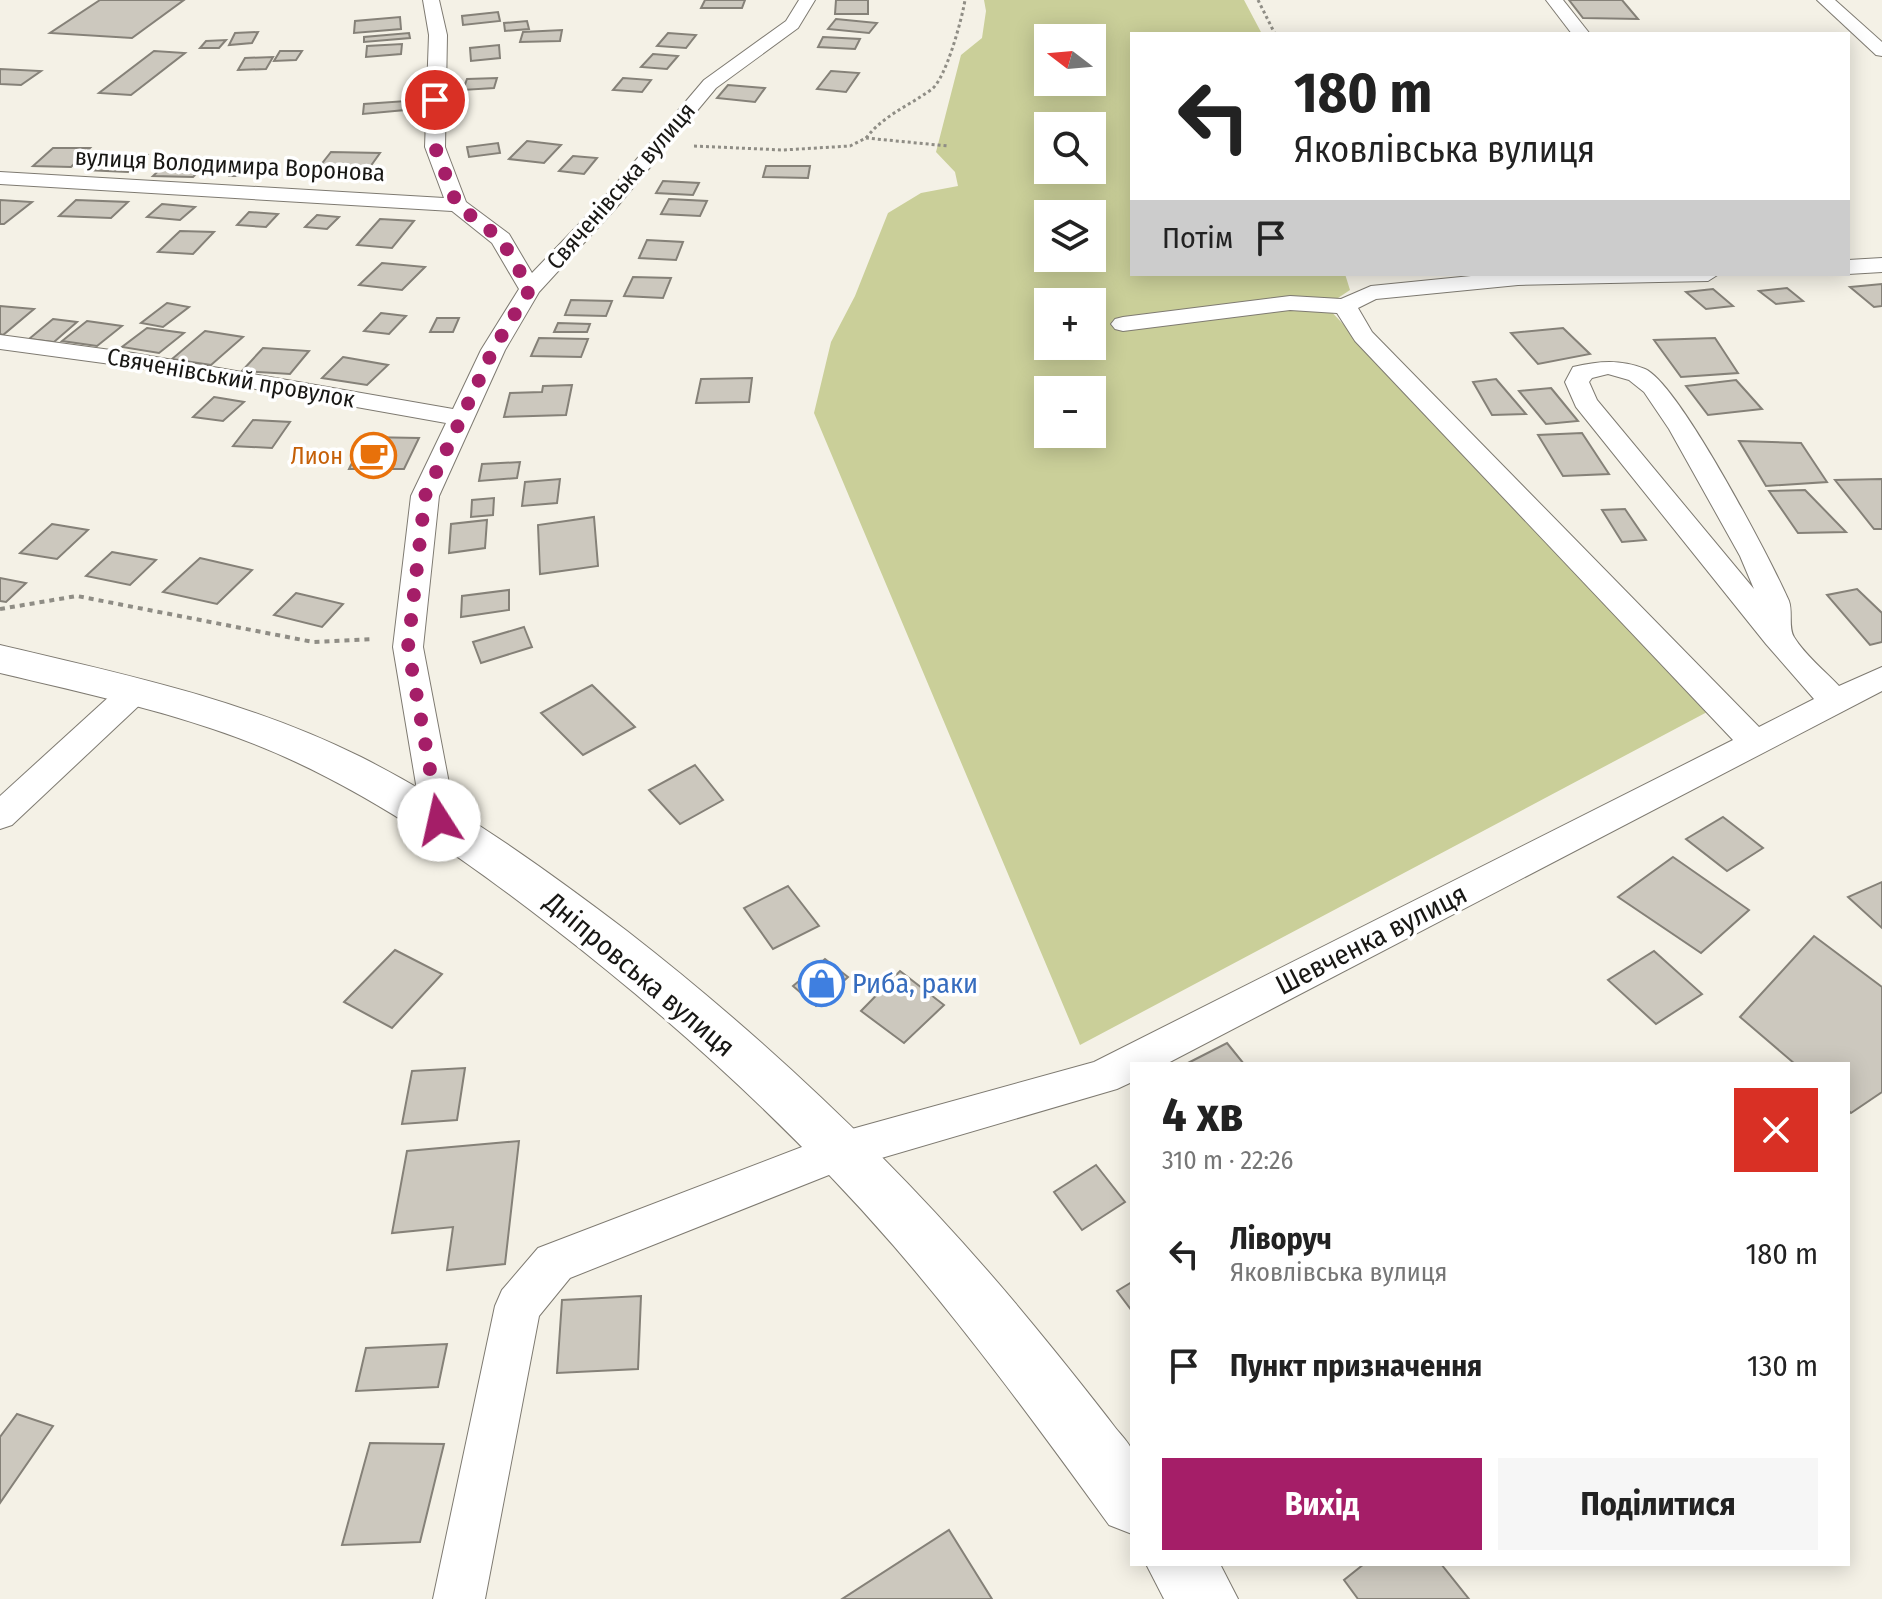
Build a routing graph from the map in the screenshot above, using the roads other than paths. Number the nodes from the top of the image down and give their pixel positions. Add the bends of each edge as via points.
1 (431, 0) edge
2 (807, 0) edge
3 (1554, 0) edge
4 (1825, 0) edge
5 (1579, 32) edge
6 (1882, 51) edge
7 (0, 178) edge
8 (457, 205) junction
9 (1882, 265) edge
10 (1850, 267) edge
11 (1613, 276) edge
12 (1368, 283) edge
13 (530, 289) junction
14 (1345, 306) junction
15 (1123, 324) dead end
16 (0, 342) edge
17 (461, 418) junction
18 (1777, 637) junction
19 (0, 659) edge
20 (1882, 678) edge
21 (134, 692) junction
22 (1835, 702) junction
23 (1755, 743) junction
24 (0, 816) edge
25 (439, 820) junction
26 (1132, 1062) edge
27 (1130, 1063) edge
28 (841, 1151) junction
29 (1130, 1499) edge
30 (1180, 1566) edge
31 (459, 1599) edge
32 (1205, 1599) edge

1 - 8 street via 438,35 435,147
2 - 13 street, Свяченівська вулиця via 792,24 710,84
3 - 5 street
4 - 6 street
7 - 8 street, вулиця Володимира Воронова
8 - 13 street via 501,239
9 - 10 street
11 - 12 street
12 - 14 street
13 - 17 street, Свяченівська вулиця
14 - 15 street via 1290,303
14 - 23 street via 1363,336
16 - 17 street, Свяченівський провулок
17 - 25 street, Свяченівська вулиця via 425,496 408,647
18 - 18 street via 1585,402 1577,382 1582,372 1609,367 1638,375 1653,387 1754,556 1776,606
18 - 22 street
19 - 21 highway, Дніпровська вулиця
20 - 22 street, Шевченка вулиця
21 - 24 street
21 - 25 highway, Дніпровська вулиця via 311,751
22 - 23 street, Шевченка вулиця
23 - 26 street, Шевченка вулиця
25 - 28 highway, Дніпровська вулиця via 624,956
27 - 28 street, Шевченка вулиця via 1103,1077
28 - 29 highway, Дніпровська вулиця via 951,1270
28 - 31 street, Шевченка вулиця via 554,1263 518,1306
30 - 32 highway

